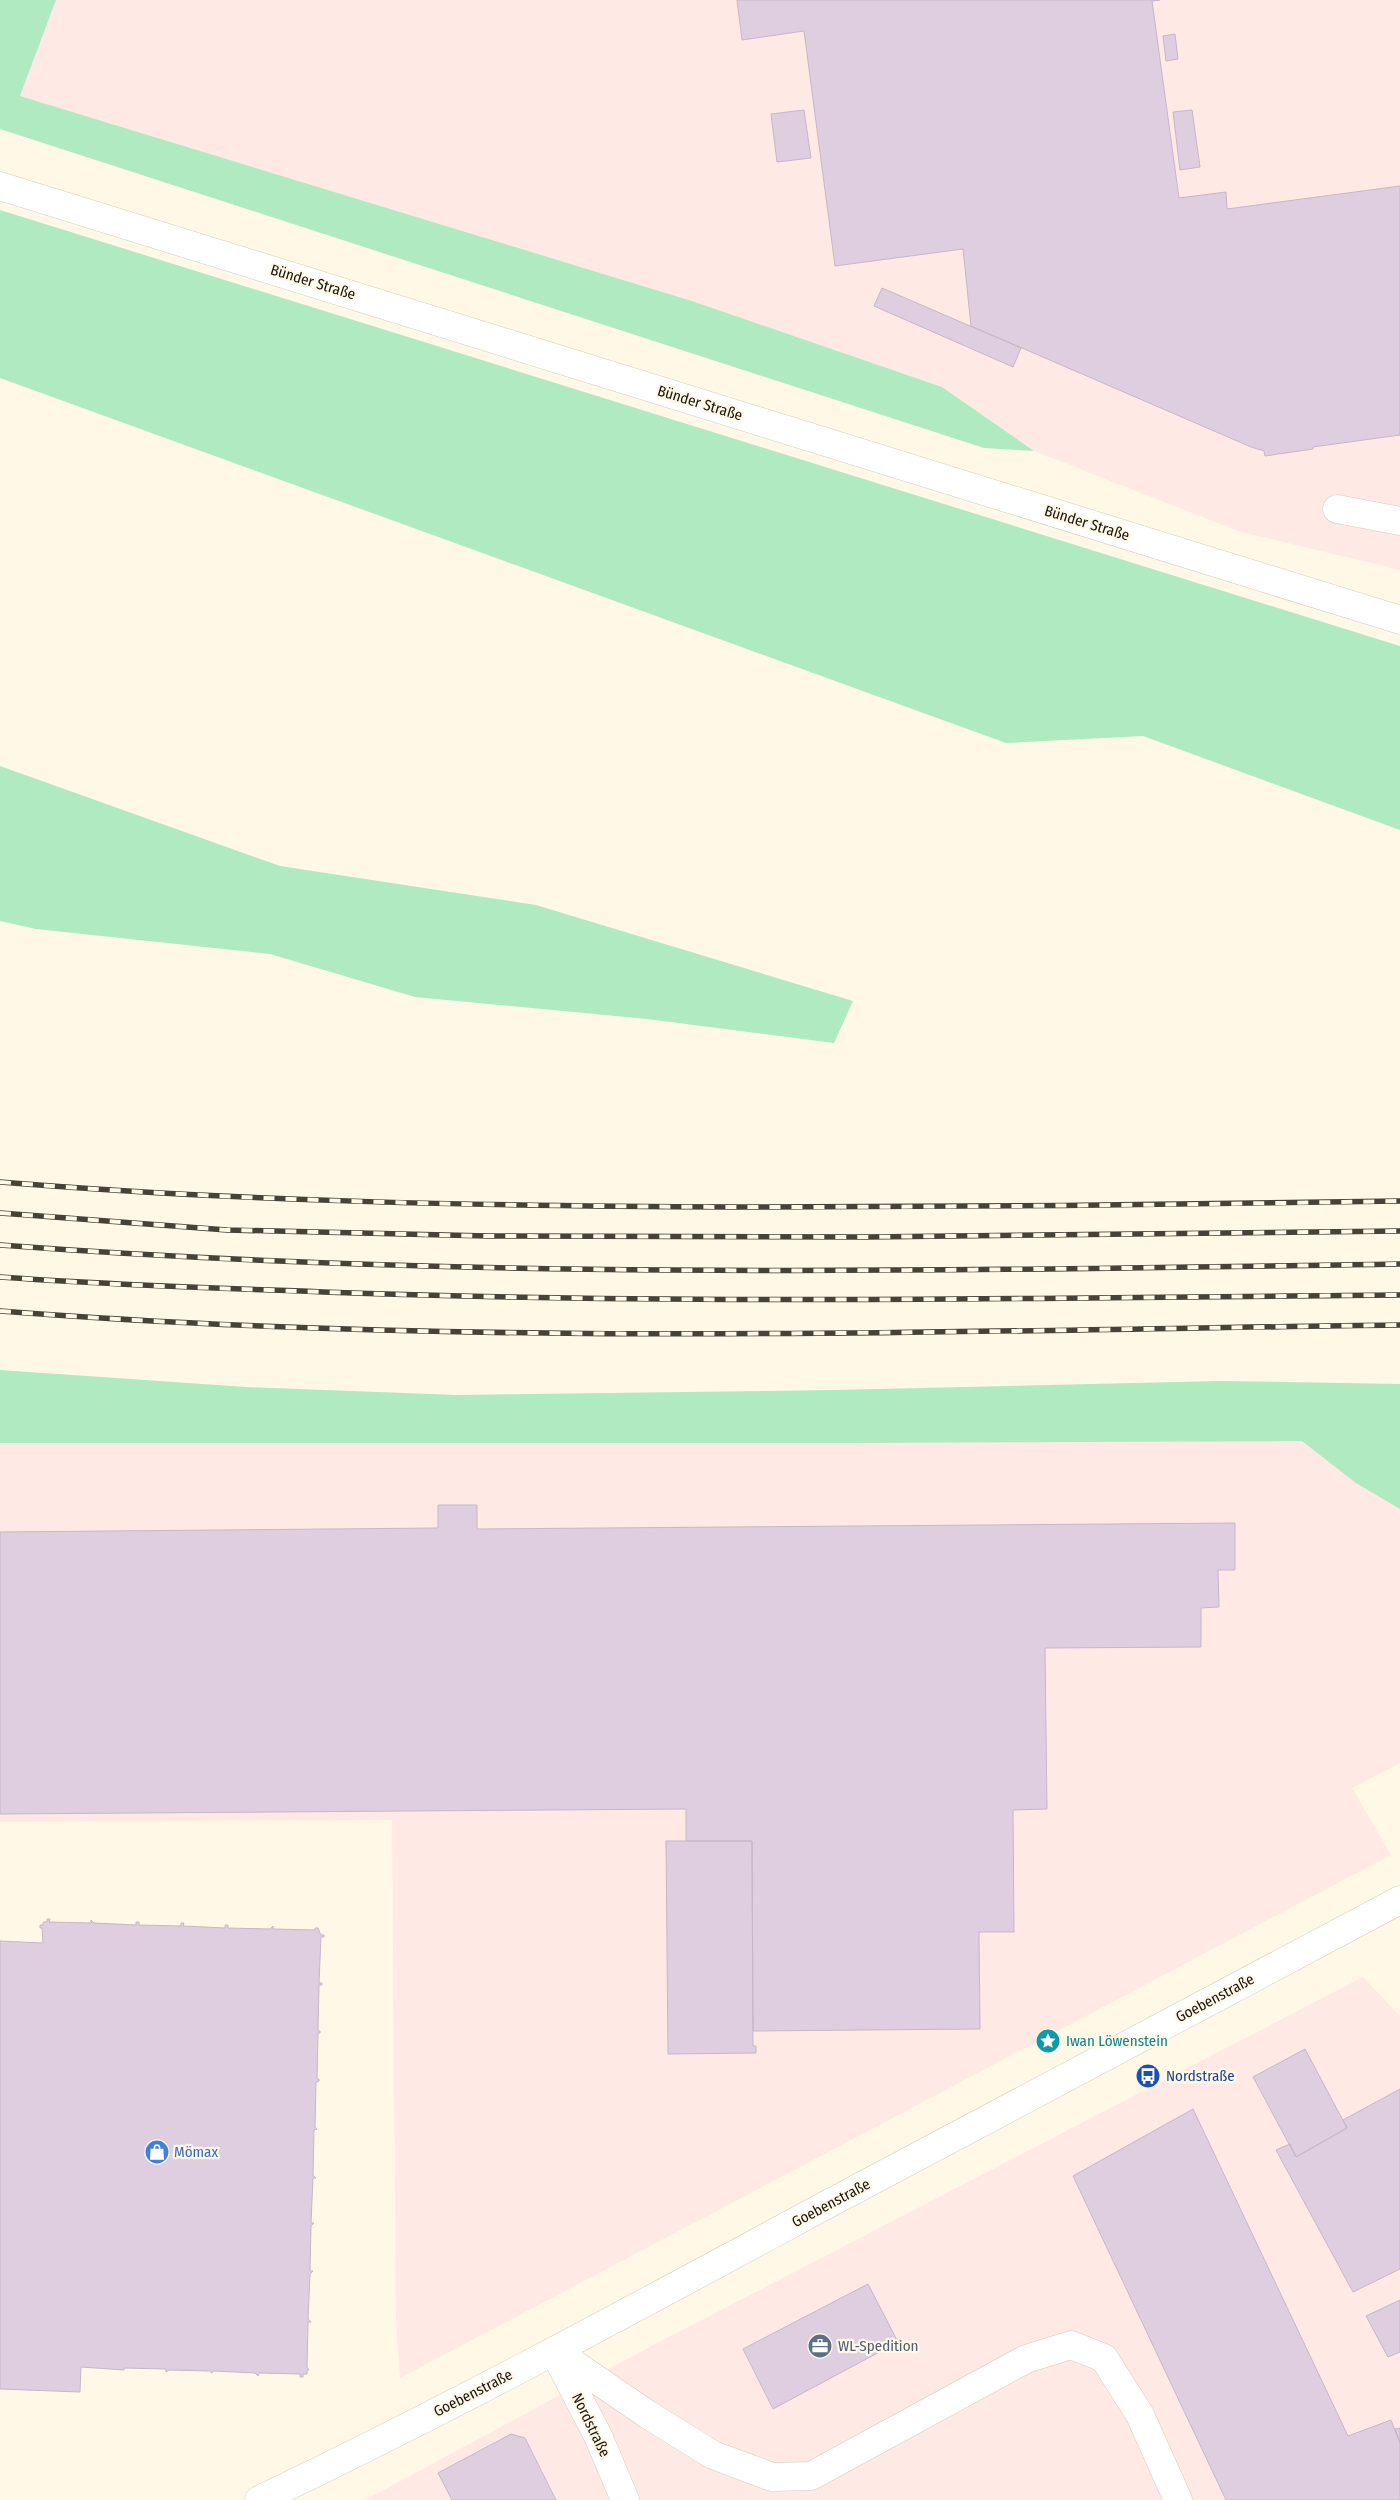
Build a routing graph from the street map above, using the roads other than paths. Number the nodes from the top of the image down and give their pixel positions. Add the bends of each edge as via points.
1 (0, 186) edge
2 (1337, 509) dead end
3 (1400, 521) edge
4 (1400, 620) edge
5 (1400, 1900) edge
6 (554, 2351) junction
7 (259, 2500) edge
8 (625, 2500) edge
9 (1178, 2500) edge

1 - 4 street, Bünder Straße
2 - 3 street
5 - 6 street, Goebenstraße
6 - 7 street, Goebenstraße via 364,2450
6 - 8 street, Nordstraße via 599,2438
6 - 9 street via 713,2455 772,2477 811,2476 1026,2358 1070,2345 1104,2358 1140,2415

